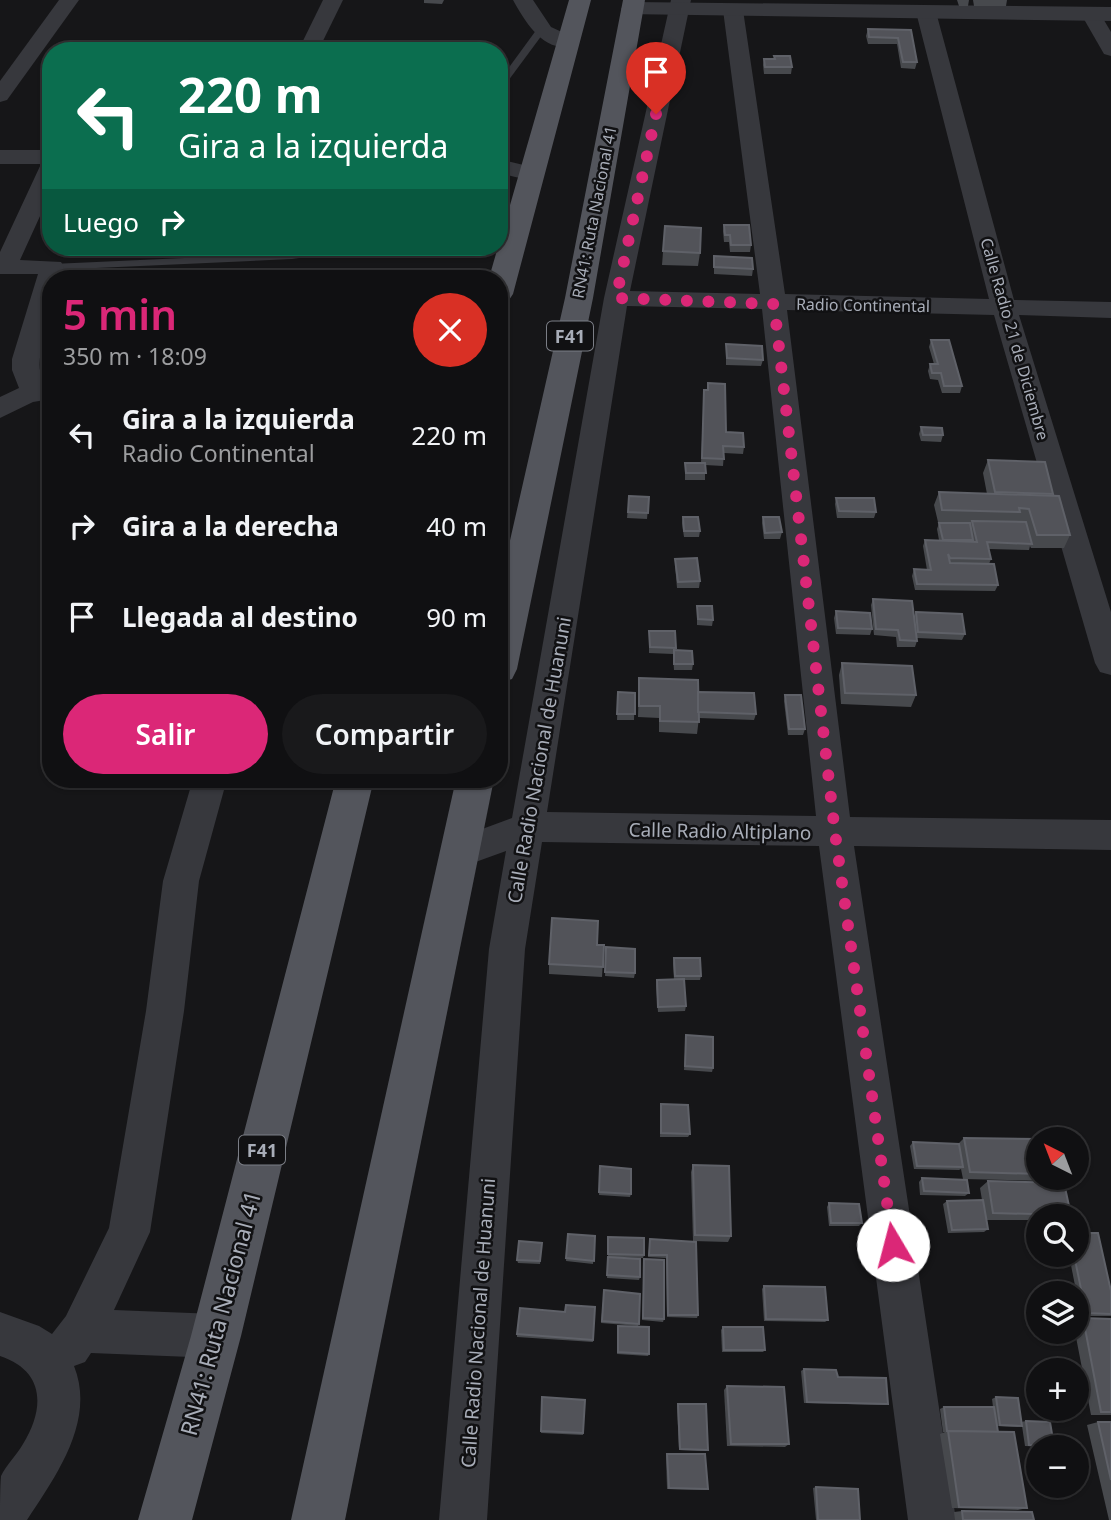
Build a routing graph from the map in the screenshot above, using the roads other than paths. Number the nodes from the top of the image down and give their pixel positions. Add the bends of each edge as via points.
1 (69, 0) edge
2 (333, 0) edge
3 (523, 0) edge
4 (580, 0) edge
5 (633, 4) edge
6 (680, 5) edge
7 (873, 6) edge
8 (733, 10) junction
9 (926, 12) junction
10 (1101, 14) edge
11 (540, 31) junction
12 (312, 42) edge
13 (568, 42) junction
14 (1111, 50) edge
15 (508, 75) edge
16 (0, 96) edge
17 (0, 157) edge
18 (42, 157) edge
19 (508, 168) edge
20 (531, 174) junction
21 (42, 185) edge
22 (292, 256) edge
23 (2, 267) edge
24 (52, 267) junction
25 (51, 270) edge
26 (505, 270) edge
27 (616, 298) junction
28 (42, 301) edge
29 (774, 304) junction
30 (1004, 308) junction
31 (1111, 310) edge
32 (21, 396) edge
33 (508, 628) edge
34 (1111, 663) edge
35 (207, 788) edge
36 (353, 788) edge
37 (473, 788) edge
38 (528, 827) junction
39 (835, 833) junction
40 (1111, 835) edge
41 (459, 853) junction
42 (81, 1331) junction
43 (0, 1334) edge
44 (216, 1336) junction
45 (52, 1367) junction
46 (1, 1520) edge
47 (165, 1520) edge
48 (318, 1520) edge
49 (463, 1520) edge
50 (932, 1520) edge

1 - 16 street
2 - 12 street
3 - 11 street
4 - 13 main road
5 - 6 street
5 - 33 main road, RN41: Ruta Nacional 41 / F41 via 579,298
6 - 8 street
6 - 27 street, Calle Radio Nacional de Huanuni
7 - 8 street
7 - 9 street
8 - 29 street
9 - 10 street
9 - 30 street, Calle Radio 21 de Diciembre
10 - 14 street
11 - 13 street
11 - 15 lane
13 - 20 main road
17 - 18 street
19 - 20 street
20 - 26 main road
21 - 23 street
22 - 24 lane
23 - 24 street
24 - 25 street
27 - 29 street, Radio Continental
27 - 38 street, Calle Radio Nacional de Huanuni
28 - 32 street via 25,359
29 - 30 street, Radio Continental
29 - 39 street
30 - 31 street, Radio Continental
30 - 34 street, Calle Radio 21 de Diciembre
35 - 42 street via 181,881 129,1232
36 - 44 main road, RN41: Ruta Nacional 41 / F41
37 - 41 main road
38 - 39 street, Calle Radio Altiplano
38 - 41 street, Calle Radio Altiplano
38 - 49 street, Calle Radio Nacional de Huanuni via 507,949
39 - 40 street, Calle Radio Altiplano
39 - 50 street
41 - 48 main road
42 - 44 street
42 - 45 street
43 - 45 street via 37,1349
44 - 47 main road, RN41: Ruta Nacional 41 / F41
45 - 46 street via 61,1390 52,1431

